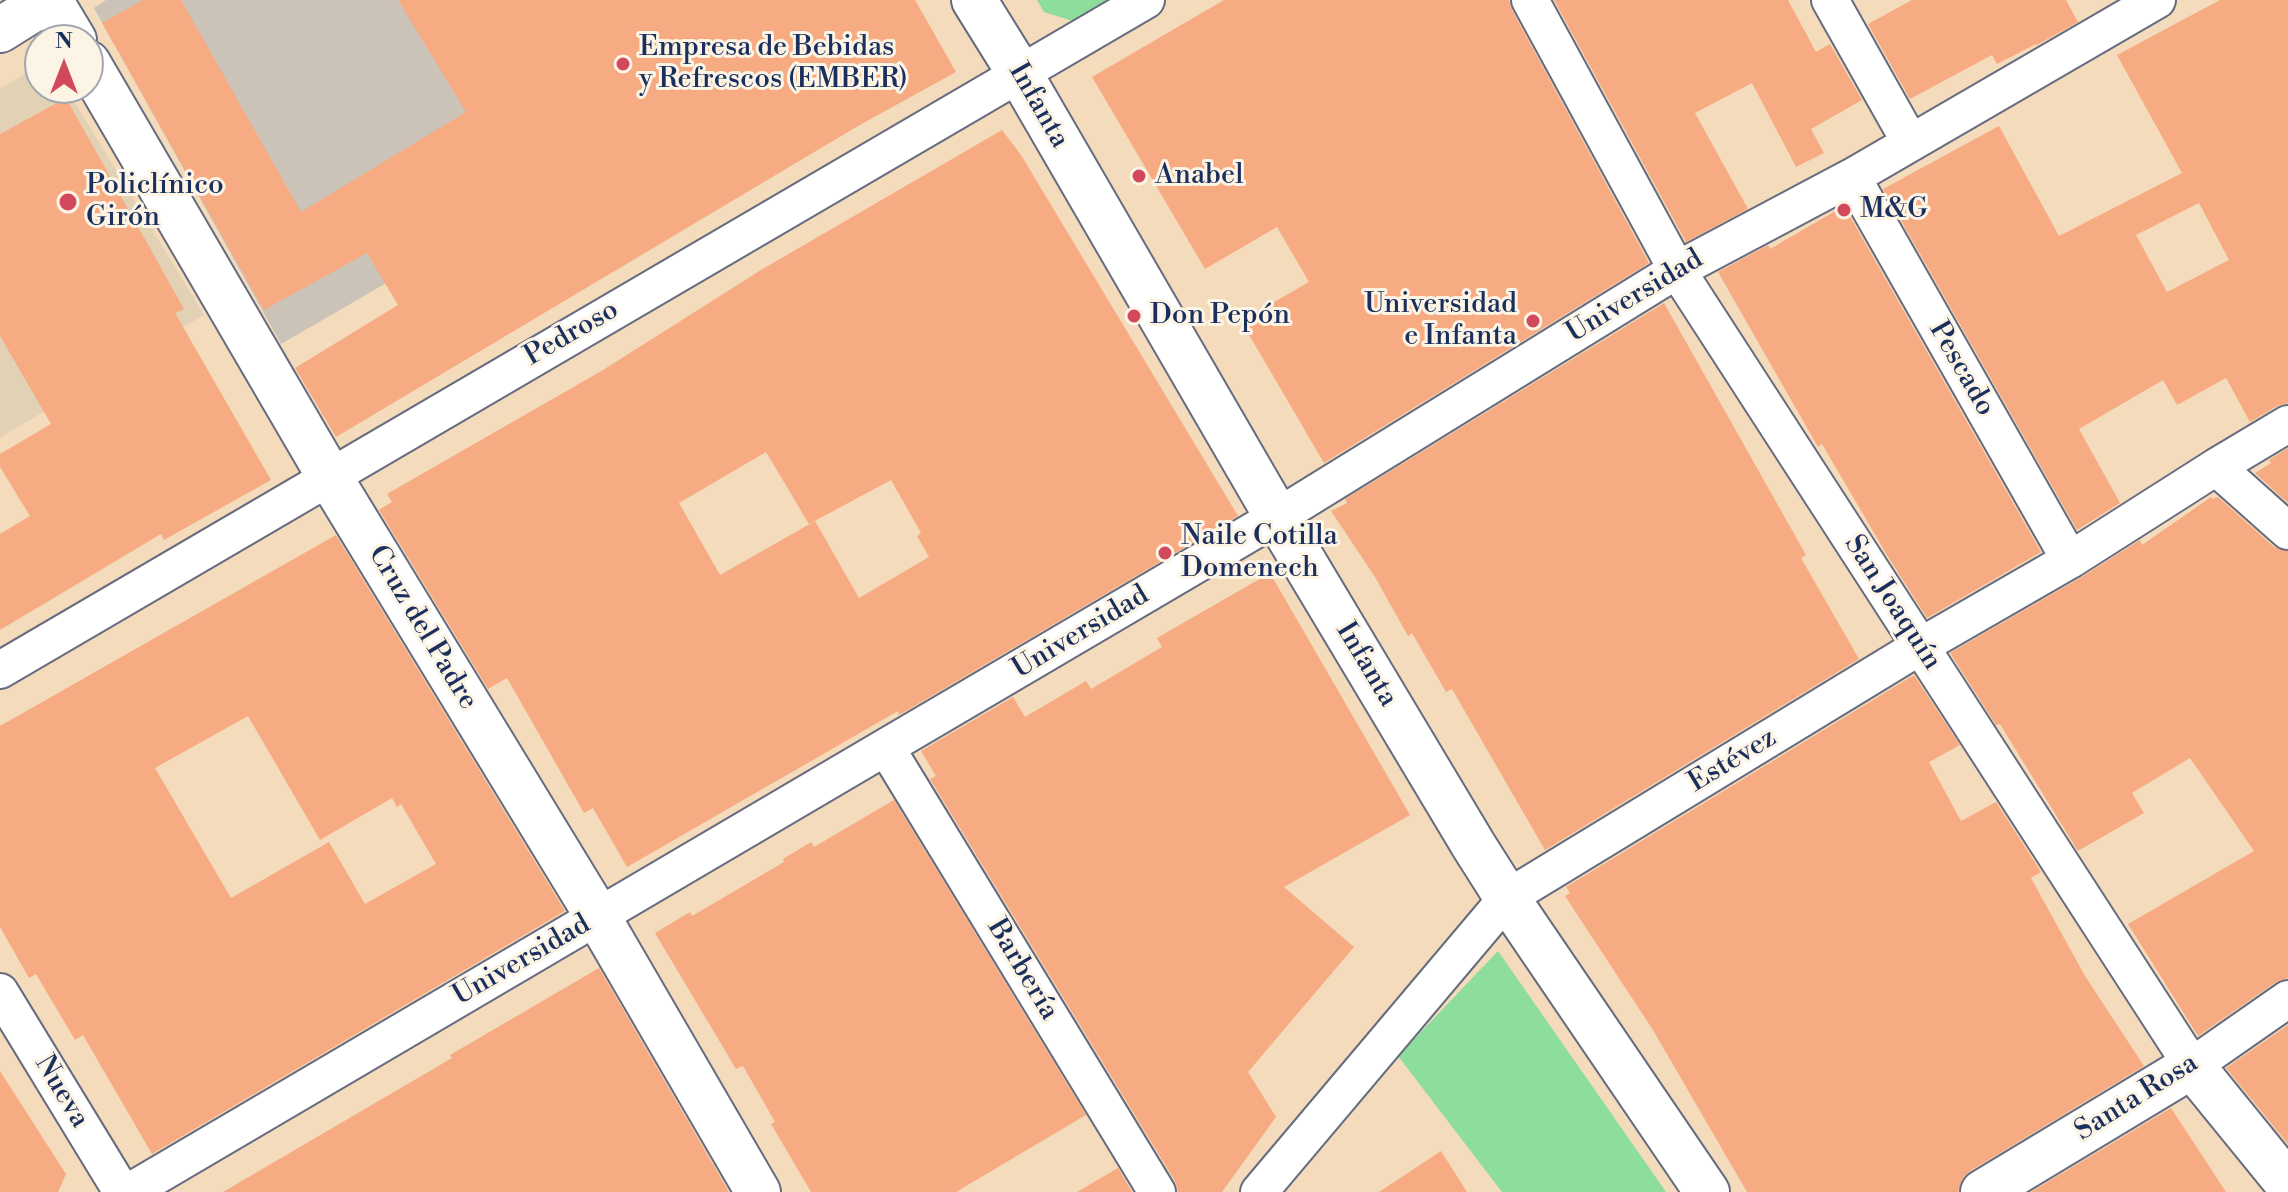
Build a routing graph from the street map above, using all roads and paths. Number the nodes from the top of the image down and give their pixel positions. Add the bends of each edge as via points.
1 (49, 0) edge
2 (974, 0) edge
3 (1146, 0) edge
4 (1530, 0) edge
5 (1830, 0) edge
6 (2134, 6) edge
7 (64, 24) edge
8 (0, 30) edge
9 (1020, 74) junction
10 (104, 90) edge
11 (1910, 142) junction
12 (1852, 177) junction
13 (1677, 270) junction
14 (2288, 424) edge
15 (2216, 467) junction
16 (329, 476) junction
17 (1277, 517) junction
18 (2288, 531) edge
19 (2070, 560) junction
20 (1919, 647) junction
21 (0, 670) edge
22 (887, 749) junction
23 (1507, 898) junction
24 (598, 917) junction
25 (0, 992) edge
26 (2288, 999) edge
27 (2192, 1066) junction
28 (2288, 1184) edge
29 (122, 1192) edge
30 (129, 1192) edge
31 (758, 1192) edge
32 (1157, 1192) edge
33 (1259, 1192) edge
34 (1707, 1192) edge
35 (1983, 1192) edge

1 - 7 street
1 - 8 street
2 - 9 street, Infanta
3 - 9 street, Pedroso
4 - 13 street, San Joaquín
5 - 11 street
6 - 11 street, Universidad
9 - 16 street, Pedroso
9 - 17 street, Infanta
10 - 16 street, Cruz del Padre
11 - 12 street, Universidad
12 - 13 street, Universidad
12 - 19 street, Pescado
13 - 17 street, Universidad
13 - 20 street, San Joaquín
14 - 15 street, Estévez
15 - 18 street
15 - 19 street, Estévez
16 - 21 street, Pedroso
16 - 24 street, Cruz del Padre
17 - 22 street, Universidad
17 - 23 street, Infanta
19 - 20 street, Estévez
20 - 23 street, Estévez
20 - 27 street, San Joaquín
22 - 24 street, Universidad
22 - 32 street, Barbería
23 - 33 street, Estévez
23 - 34 street, Infanta
24 - 30 street, Universidad
24 - 31 street, Cruz del Padre
25 - 29 street, Nueva
26 - 27 street, Santa Rosa
27 - 28 street, San Joaquín
27 - 35 street, Santa Rosa

